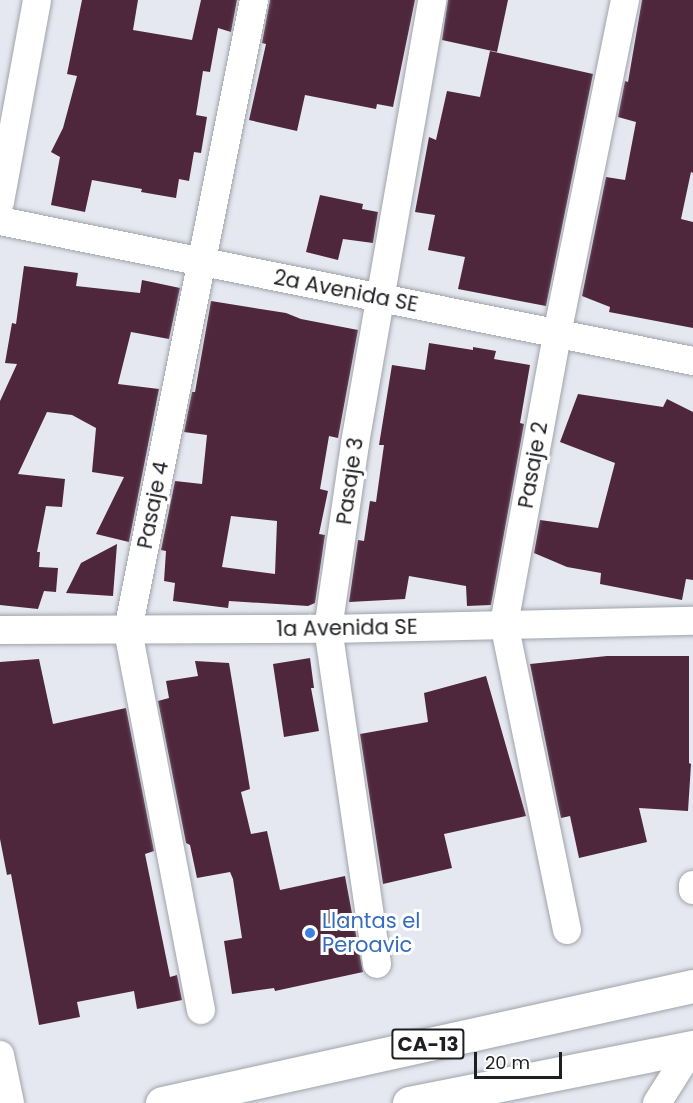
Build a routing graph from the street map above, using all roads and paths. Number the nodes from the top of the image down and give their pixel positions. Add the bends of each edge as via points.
1 (37, 0) edge
2 (254, 0) edge
3 (432, 0) edge
4 (626, 0) edge
5 (0, 202) edge
6 (0, 221) edge
7 (201, 262) junction
8 (381, 298) junction
9 (557, 333) junction
10 (693, 361) edge
11 (693, 621) edge
12 (504, 624) junction
13 (328, 629) junction
14 (0, 630) edge
15 (128, 630) junction
16 (693, 885) edge
17 (693, 890) edge
18 (567, 930) dead end
19 (377, 963) dead end
20 (693, 986) edge
21 (201, 1010) dead end
22 (420, 1046) junction
23 (693, 1046) edge
24 (0, 1055) edge
25 (431, 1101) edge
26 (10, 1103) edge
27 (162, 1103) edge
28 (246, 1103) edge
29 (657, 1103) edge

1 - 5 street
2 - 7 street, Pasaje 4
3 - 8 street, Pasaje 3
4 - 9 street, Pasaje 2
6 - 7 street, 2a Avenida SE
7 - 8 street, 2a Avenida SE
7 - 15 street, Pasaje 4
8 - 9 street, 2a Avenida SE
8 - 13 street, Pasaje 3
9 - 10 street, 2a Avenida SE
9 - 12 street, Pasaje 2
11 - 12 street, 1a Avenida SE
12 - 13 street, 1a Avenida SE
12 - 18 street, Pasaje 2
13 - 15 street, 1a Avenida SE
13 - 19 street, Pasaje 3
14 - 15 street, 1a Avenida SE
15 - 21 street, Pasaje 4
16 - 17 street
20 - 22 highway, CA-13
22 - 27 highway, CA-13
22 - 28 highway via 350,1079
23 - 25 highway, CA-13
23 - 29 street
24 - 26 street

